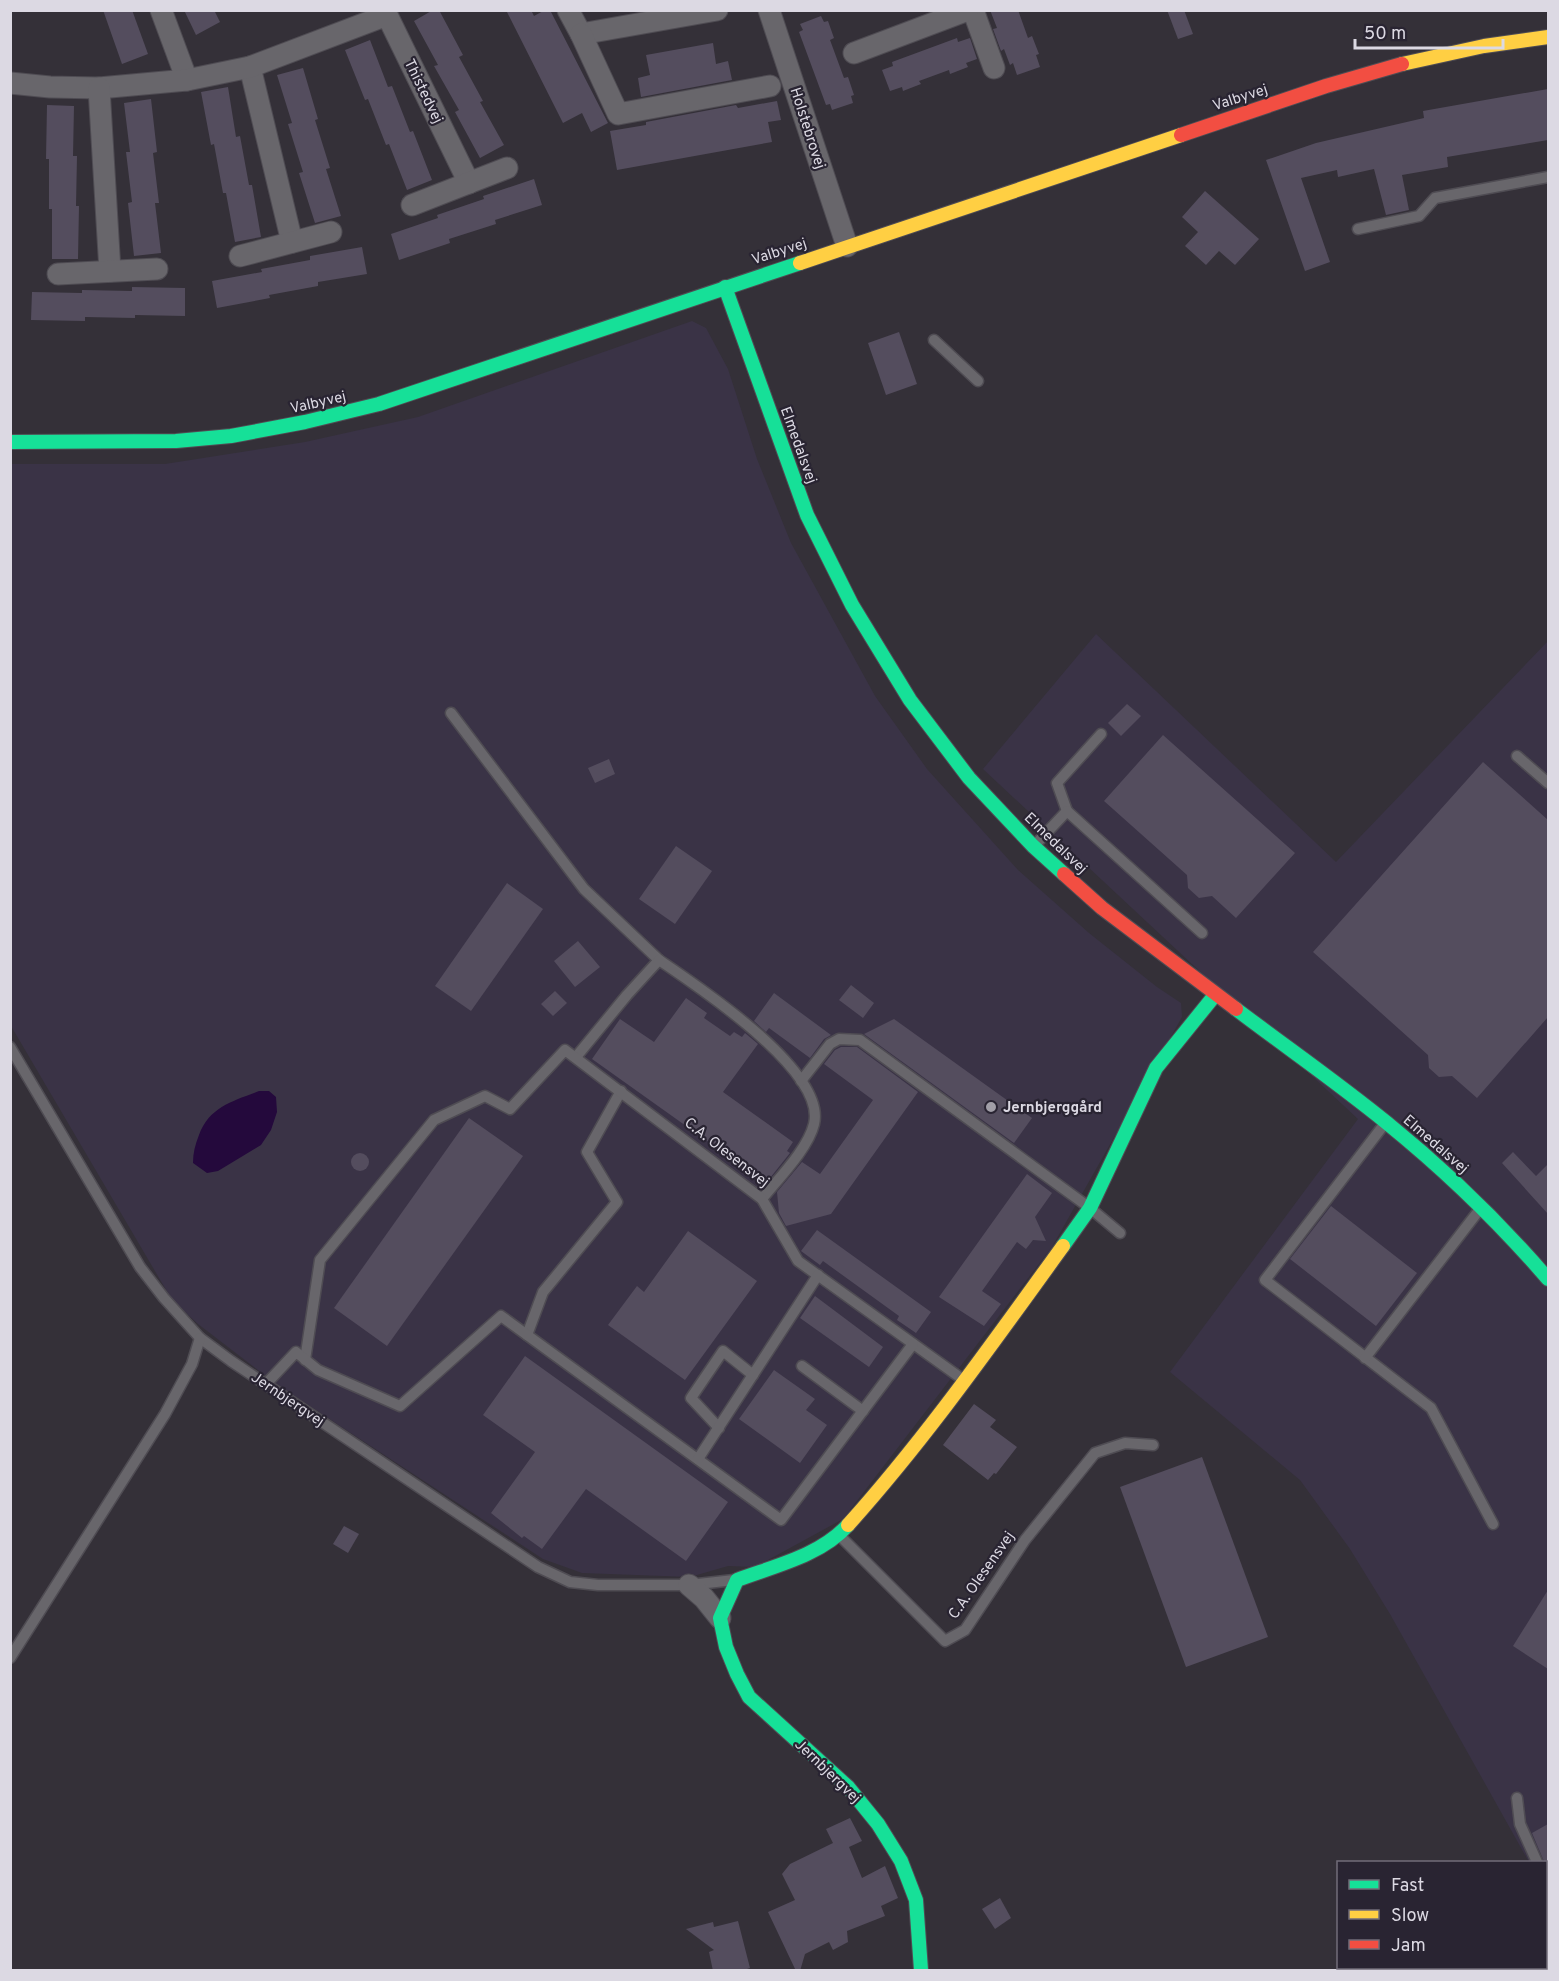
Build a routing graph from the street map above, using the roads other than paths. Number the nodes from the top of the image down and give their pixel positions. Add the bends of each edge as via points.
1 (161, 10) edge
2 (568, 10) edge
3 (717, 10) edge
4 (769, 10) edge
5 (968, 10) edge
6 (973, 10) edge
7 (369, 15) edge
8 (581, 34) junction
9 (1548, 37) edge
10 (854, 53) dead end
11 (250, 67) junction
12 (994, 68) dead end
13 (186, 80) junction
14 (10, 83) edge
15 (770, 86) dead end
16 (99, 88) junction
17 (507, 168) dead end
18 (1548, 177) edge
19 (469, 183) junction
20 (412, 205) dead end
21 (1358, 229) dead end
22 (331, 232) dead end
23 (292, 242) junction
24 (847, 246) junction
25 (240, 256) dead end
26 (157, 268) dead end
27 (110, 271) junction
28 (58, 274) dead end
29 (725, 287) junction
30 (934, 340) dead end
31 (978, 381) dead end
32 (10, 442) edge
33 (451, 712) dead end
34 (1101, 734) dead end
35 (1517, 756) dead end
36 (1548, 783) edge
37 (1067, 811) junction
38 (1034, 846) junction
39 (1202, 933) dead end
40 (659, 960) junction
41 (1215, 994) junction
42 (10, 1047) edge
43 (576, 1057) junction
44 (801, 1081) junction
45 (621, 1091) junction
46 (1386, 1122) junction
47 (762, 1199) junction
48 (1481, 1207) junction
49 (1090, 1209) junction
50 (1120, 1233) dead end
51 (818, 1275) junction
52 (1548, 1279) edge
53 (527, 1335) junction
54 (200, 1338) junction
55 (913, 1344) junction
56 (1365, 1358) junction
57 (305, 1360) junction
58 (802, 1366) dead end
59 (753, 1375) junction
60 (965, 1382) junction
61 (266, 1384) junction
62 (863, 1411) junction
63 (719, 1428) junction
64 (1153, 1445) dead end
65 (698, 1460) junction
66 (1493, 1524) dead end
67 (839, 1536) junction
68 (737, 1580) junction
69 (689, 1585) junction
70 (720, 1618) junction
71 (10, 1658) edge
72 (1517, 1798) dead end
73 (1537, 1861) edge
74 (921, 1971) edge

1 - 13 street
2 - 8 street, Holstebrovej
3 - 8 street
4 - 24 street, Holstebrovej
5 - 10 street
6 - 12 street
7 - 11 street, Thistedvej
7 - 19 street, Thistedvej via 387,15
8 - 15 street, Holstebrovej via 618,114
9 - 24 street, Valbyvej via 1420,59 1326,86
11 - 13 street, Thistedvej
11 - 23 street
13 - 16 street, Thistedvej
14 - 16 street, Thistedvej
16 - 27 street
17 - 19 street
18 - 21 lane via 1435,198 1419,216
19 - 20 street
22 - 23 street
23 - 25 street
24 - 29 street, Valbyvej
26 - 27 street
27 - 28 street
29 - 32 street, Valbyvej via 379,404 297,425 229,436 128,442
29 - 38 street, Elmedalsvej via 807,515 852,605 910,700 956,761
30 - 31 lane
33 - 40 lane via 584,889
34 - 37 lane via 1057,783
35 - 36 lane
37 - 38 lane
37 - 39 lane
38 - 41 street, Elmedalsvej via 1102,908
40 - 43 lane
40 - 44 lane via 760,1034
41 - 46 street, Elmedalsvej
41 - 49 street via 1156,1068
42 - 54 lane, Jernbjergvej via 140,1267
43 - 45 lane, C.A. Olesensvej
43 - 57 lane, C.A. Olesensvej via 565,1050 510,1109 484,1095 434,1120 320,1260
44 - 47 lane via 814,1106 814,1124 803,1147
44 - 49 lane via 830,1044 838,1039 860,1040
45 - 47 lane, C.A. Olesensvej
45 - 53 lane via 587,1152 616,1202 543,1292
46 - 48 street, Elmedalsvej
46 - 56 lane via 1265,1280
47 - 51 lane, C.A. Olesensvej via 798,1261
48 - 52 street, Elmedalsvej
48 - 56 lane
49 - 50 lane
49 - 60 street
51 - 55 lane, C.A. Olesensvej
51 - 59 lane
53 - 57 lane via 501,1316 399,1406 318,1370
53 - 65 lane
54 - 61 lane, Jernbjergvej
54 - 71 lane via 192,1364 165,1414
55 - 60 lane, C.A. Olesensvej
55 - 62 lane
56 - 66 lane via 1431,1408
57 - 61 lane via 296,1352
58 - 62 lane
59 - 63 lane
59 - 63 lane via 723,1352 691,1398
60 - 67 street
61 - 69 lane, Jernbjergvej via 538,1567 570,1582
62 - 65 lane via 781,1520
63 - 65 lane
64 - 67 lane, C.A. Olesensvej via 1125,1443 1095,1453 1025,1540 965,1630 945,1641
67 - 68 street via 803,1556
68 - 69 lane, Jernbjergvej
68 - 70 street
69 - 70 street, Jernbjergvej
70 - 74 street, Jernbjergvej via 726,1647 749,1697 848,1787 878,1824 900,1861 916,1900
72 - 73 lane via 1520,1824

